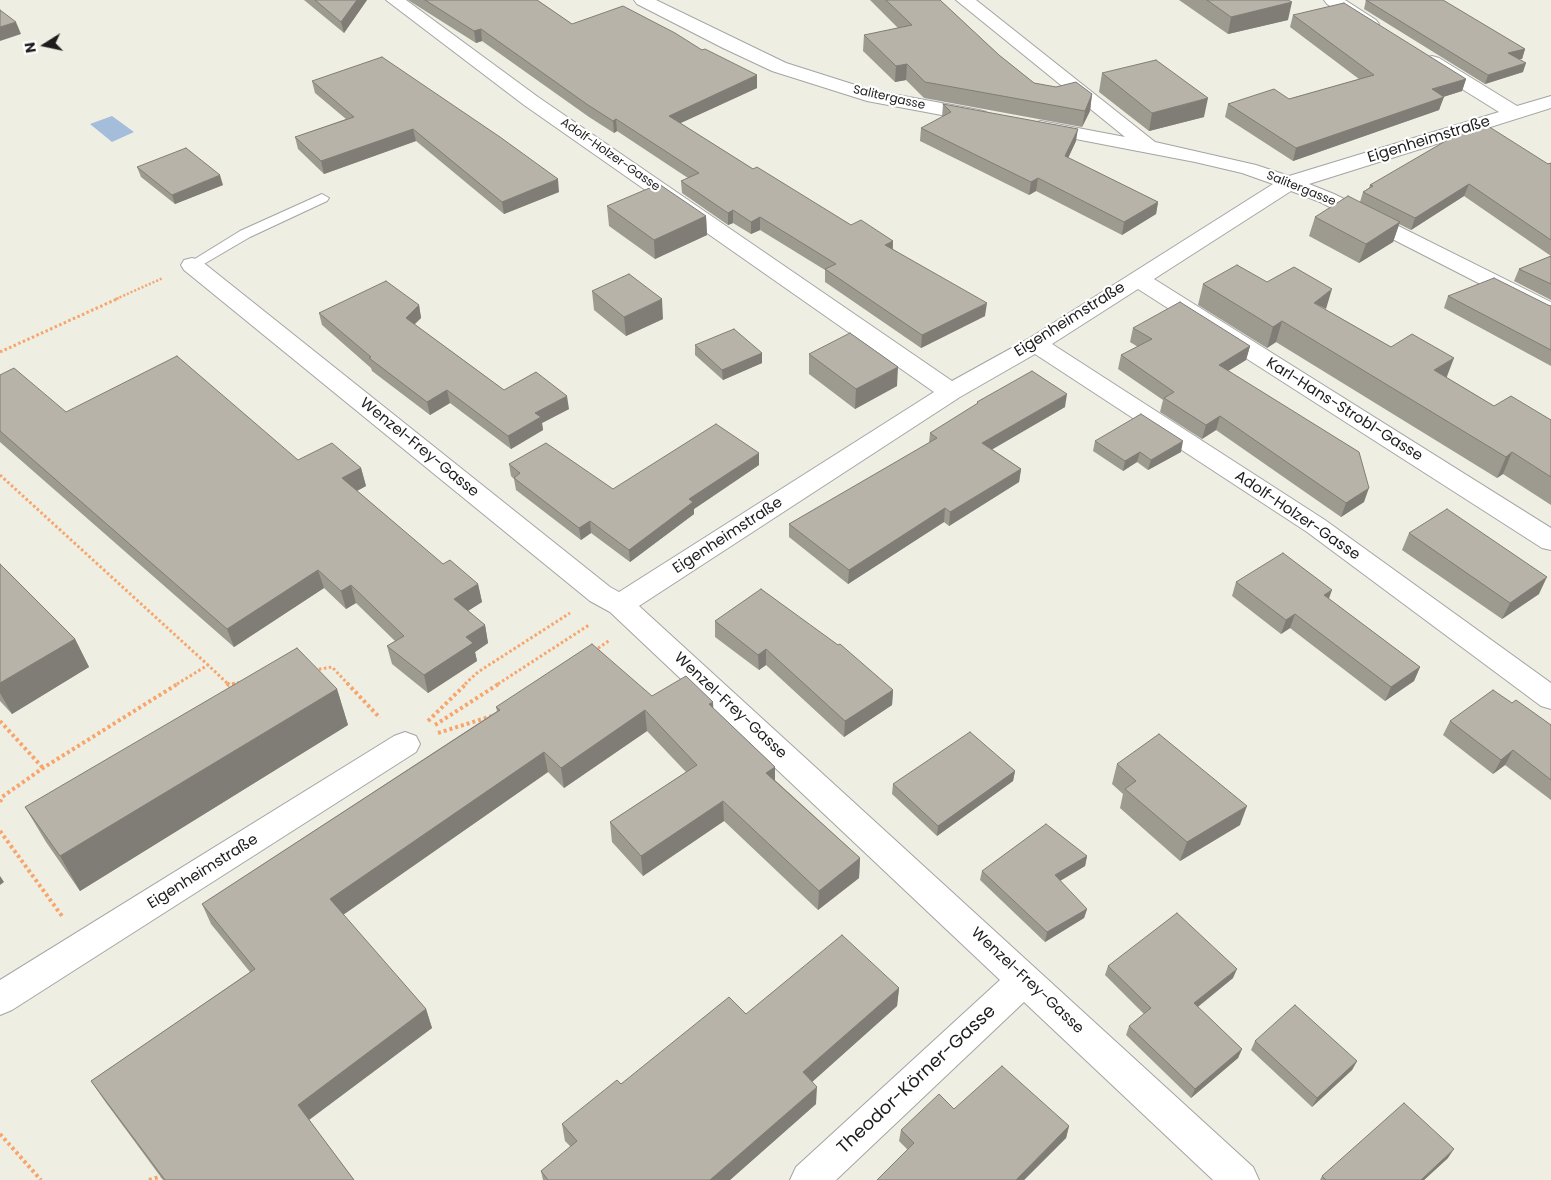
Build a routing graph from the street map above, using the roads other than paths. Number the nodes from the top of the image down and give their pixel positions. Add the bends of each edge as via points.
1 (395, 0) edge
2 (643, 0) edge
3 (965, 0) edge
4 (1333, 0) edge
5 (1382, 32) edge
6 (1415, 52) edge
7 (1551, 102) edge
8 (1514, 113) junction
9 (1150, 148) junction
10 (1289, 183) junction
11 (322, 198) dead end
12 (192, 265) joint
13 (1137, 278) junction
14 (1551, 311) edge
15 (1036, 344) junction
16 (951, 392) junction
17 (1551, 542) edge
18 (620, 607) junction
19 (1551, 698) edge
20 (405, 744) road end
21 (1025, 980) junction
22 (0, 999) edge
23 (808, 1180) edge
24 (1240, 1180) edge

1 - 16 street, Adolf-Holzer-Gasse via 531,100
2 - 9 street, Salitergasse via 779,67 867,95
3 - 9 street, Salitergasse
4 - 5 street
6 - 8 street
7 - 8 street, Eigenheimstraße
8 - 10 street, Eigenheimstraße
9 - 10 street, Salitergasse via 1249,169
10 - 13 street, Eigenheimstraße
10 - 14 street, Salitergasse via 1327,198
11 - 12 lane via 245,234
12 - 18 street, Wenzel-Frey-Gasse
13 - 15 street, Eigenheimstraße
13 - 17 street, Karl-Hans-Strobl-Gasse
15 - 16 street, Eigenheimstraße
15 - 19 street, Adolf-Holzer-Gasse via 1316,526
16 - 18 street, Eigenheimstraße
18 - 21 street, Wenzel-Frey-Gasse
20 - 22 street, Eigenheimstraße
21 - 23 street, Theodor-Körner-Gasse
21 - 24 street, Wenzel-Frey-Gasse

